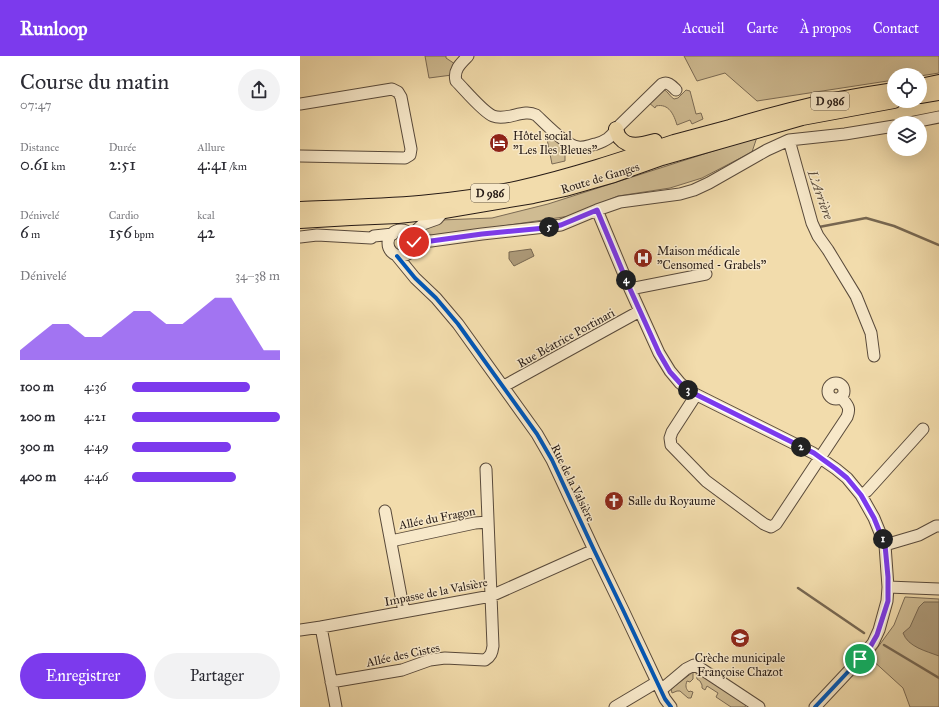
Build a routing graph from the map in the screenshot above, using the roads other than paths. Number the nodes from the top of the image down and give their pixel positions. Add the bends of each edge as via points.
1 (468, 56) edge
2 (939, 82) edge
3 (927, 85) edge
4 (676, 90) dead end
5 (887, 91) edge
6 (939, 93) edge
7 (927, 95) edge
8 (887, 101) edge
9 (300, 104) edge
10 (939, 117) edge
11 (927, 119) edge
12 (887, 127) edge
13 (616, 129) junction
14 (788, 140) junction
15 (674, 142) junction
16 (300, 156) edge
17 (300, 209) edge
18 (597, 210) junction
19 (444, 211) junction
20 (300, 221) edge
21 (393, 234) junction
22 (300, 237) edge
23 (412, 237) junction
24 (371, 238) junction
25 (431, 241) junction
26 (389, 247) junction
27 (411, 252) junction
28 (397, 256) junction
29 (706, 274) dead end
30 (415, 278) junction
31 (630, 289) junction
32 (640, 311) junction
33 (874, 356) dead end
34 (504, 386) junction
35 (696, 395) junction
36 (841, 397) dead end
37 (923, 429) dead end
38 (820, 457) junction
39 (486, 469) dead end
40 (861, 495) junction
41 (385, 511) dead end
42 (488, 522) junction
43 (939, 526) edge
44 (391, 541) junction
45 (885, 545) junction
46 (594, 550) junction
47 (888, 587) junction
48 (939, 590) edge
49 (491, 596) junction
50 (404, 612) junction
51 (321, 627) junction
52 (300, 630) edge
53 (331, 682) junction
54 (659, 686) junction
55 (336, 707) edge
56 (615, 707) edge
57 (671, 707) edge
58 (759, 707) edge
59 (815, 707) edge

1 - 13 street via 457,68 456,81 489,114 497,117 536,114 562,139 579,147 607,140
2 - 3 main road
4 - 13 street via 670,84 662,84
5 - 15 main road, Route de Ganges / D 986 via 811,105
6 - 7 main road
8 - 19 main road, Route de Ganges / D 986 via 802,118 565,189
9 - 16 street via 392,89 401,97 411,148 410,155 405,158
10 - 11 street
12 - 14 street
13 - 15 main road via 618,137 628,143 640,145 665,138
14 - 18 street via 694,190 620,202
14 - 33 street via 812,223 856,296 871,334
15 - 17 main road, Route de Ganges / D 986 via 560,178 478,196 421,203
18 - 25 street via 561,225 545,228
18 - 31 street
19 - 20 main road, Route de Ganges / D 986
19 - 23 street via 437,219 423,224
21 - 23 street via 404,231
21 - 24 street
21 - 26 street via 389,240
22 - 24 street via 317,235
23 - 25 street
23 - 27 street via 414,246
24 - 26 street via 373,242
25 - 27 street
26 - 28 street
27 - 28 street
27 - 30 street via 410,261
28 - 30 street, Rue de la Valsière
29 - 31 street
30 - 34 street, Rue de la Valsière via 458,324
31 - 32 street
32 - 34 street, Rue Béatrice Portinari
32 - 35 street via 670,372
34 - 46 street, Rue de la Valsière via 552,460
35 - 38 street
35 - 38 street via 672,432 671,445 706,482 764,524 771,527 776,524
36 - 38 street via 849,407 849,412
37 - 40 street
38 - 40 street via 847,478
39 - 42 street
40 - 45 street
41 - 44 street
42 - 44 street, Allée du Fragon
42 - 49 street
43 - 45 street
44 - 50 street
45 - 47 street
46 - 49 street, Impasse de la Valsière
46 - 54 street, Rue de la Valsière
47 - 48 street
47 - 59 street via 888,601 872,643
49 - 50 street, Impasse de la Valsière
49 - 53 street, Allée des Cistes via 493,646 490,657 485,660 430,660 402,670
50 - 51 street, Impasse de la Valsière
51 - 52 street, Impasse de la Valsière
51 - 53 street
53 - 55 street
54 - 56 street
54 - 57 street, Rue de la Valsière
54 - 58 street via 694,665

